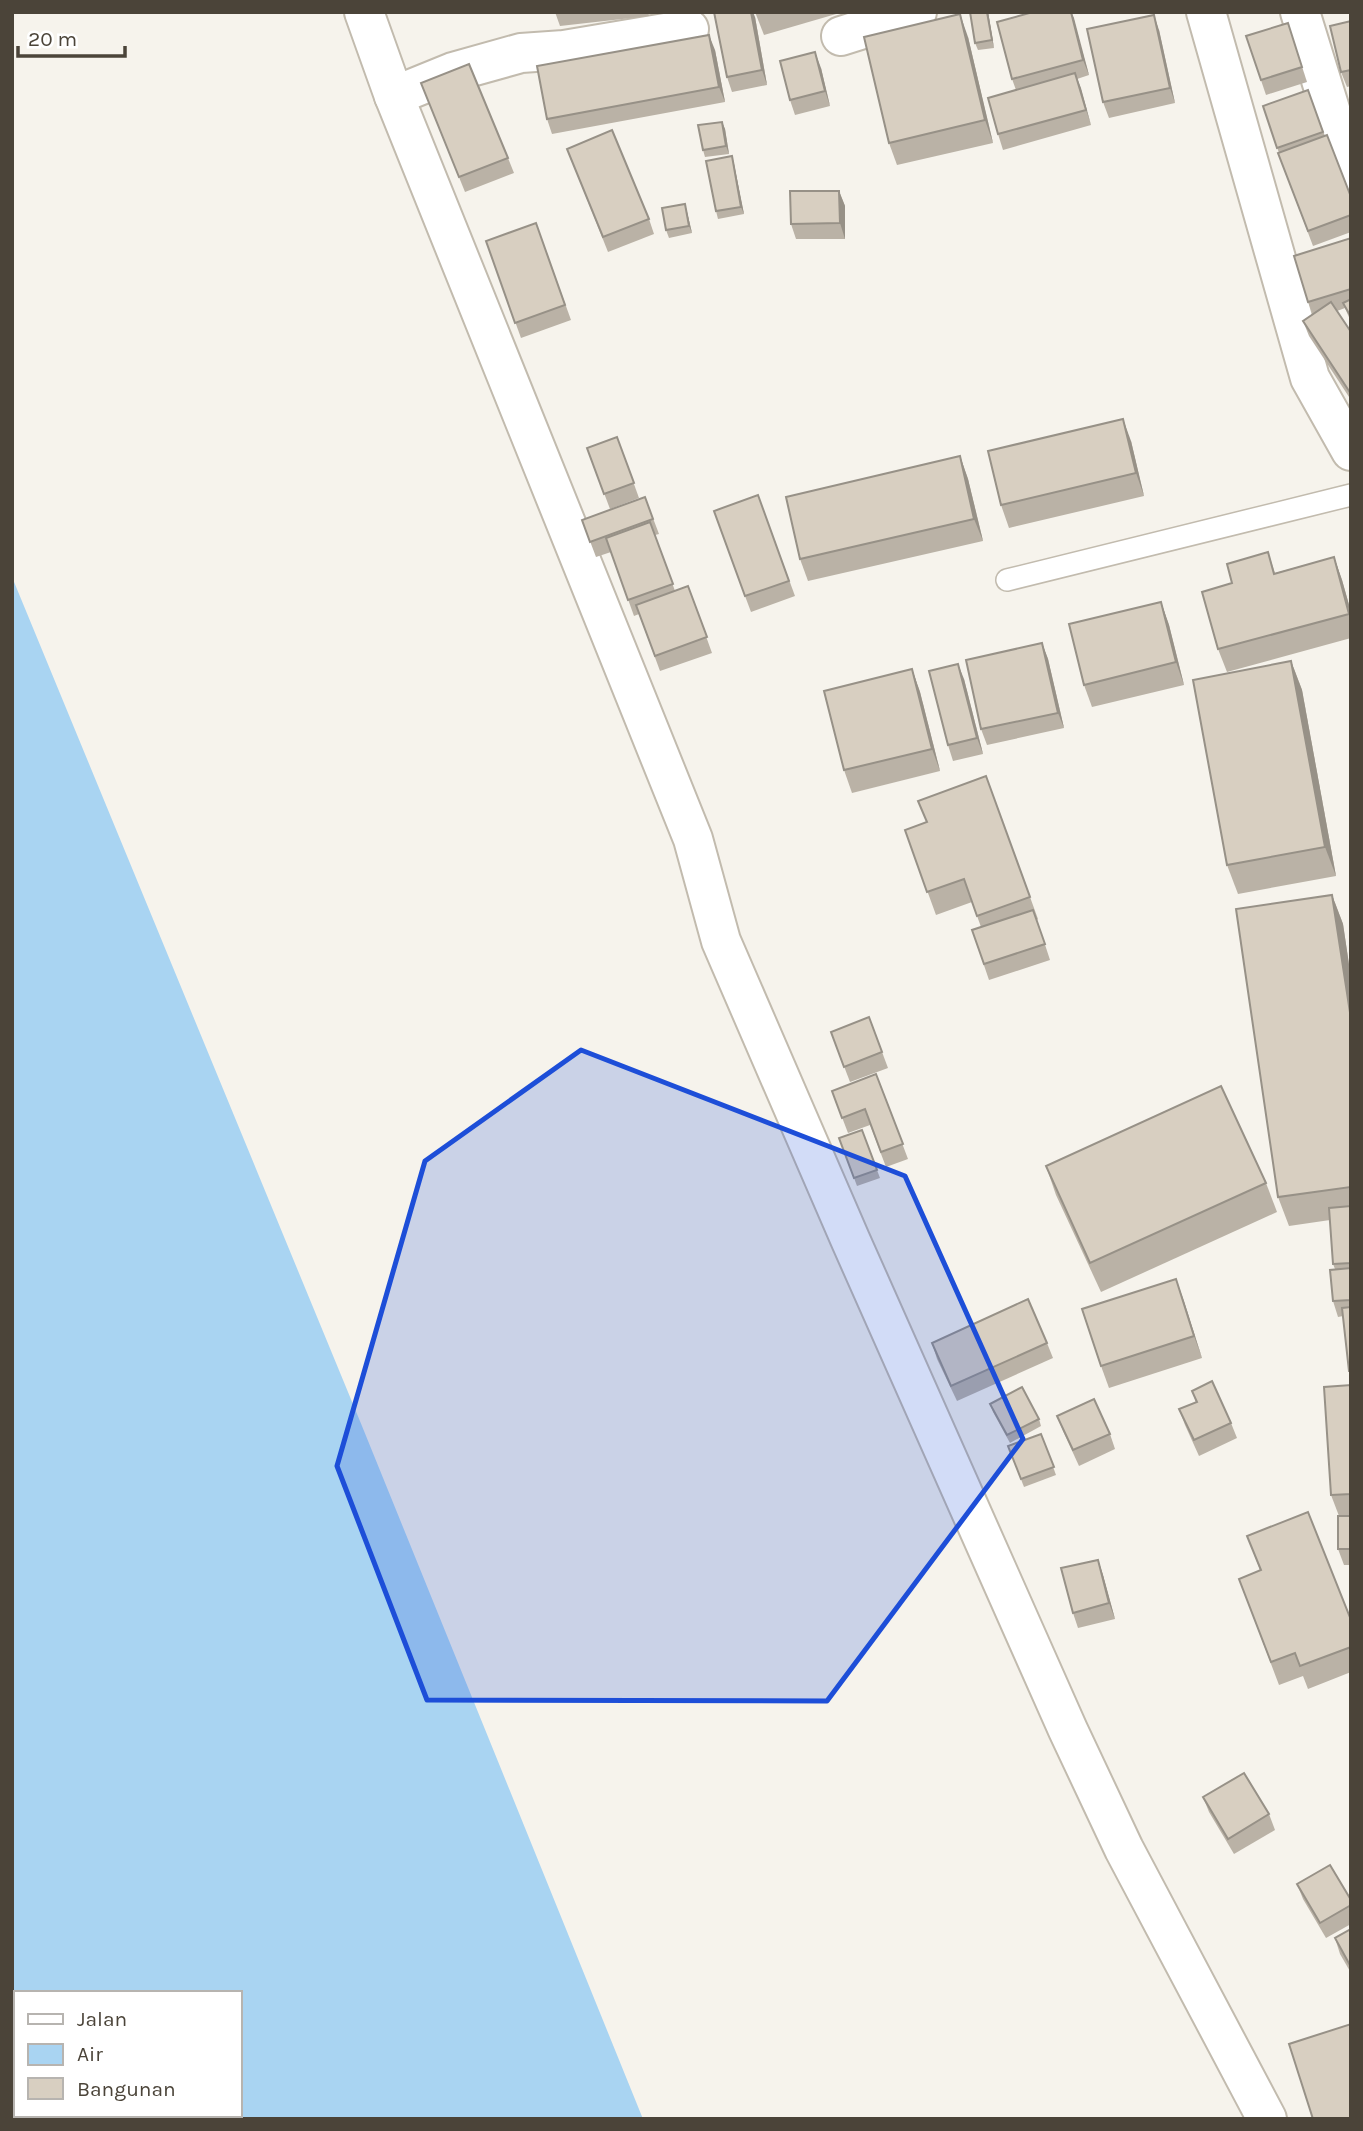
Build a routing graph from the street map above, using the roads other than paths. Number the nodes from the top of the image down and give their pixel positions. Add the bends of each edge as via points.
1 (364, 12) edge
2 (917, 12) edge
3 (1206, 12) edge
4 (1300, 12) edge
5 (689, 29) dead end
6 (841, 36) dead end
7 (394, 96) junction
8 (1351, 177) edge
9 (1351, 451) edge
10 (1351, 495) edge
11 (1007, 580) dead end
12 (1267, 2119) edge

1 - 7 street
2 - 6 street
3 - 9 street via 1310,378
4 - 8 street
5 - 7 street via 522,53 453,72
7 - 12 street via 693,839 721,941 1073,1742 1130,1861
10 - 11 lane

